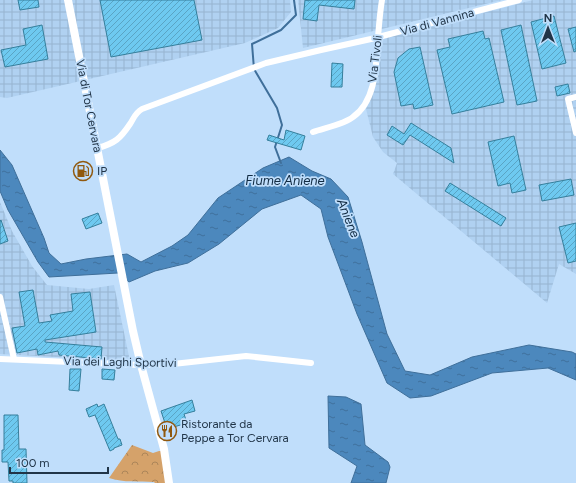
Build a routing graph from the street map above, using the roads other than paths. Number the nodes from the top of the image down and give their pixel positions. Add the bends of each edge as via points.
1 (68, 0) edge
2 (382, 0) edge
3 (519, 0) edge
4 (378, 38) junction
5 (576, 98) edge
6 (313, 132) dead end
7 (576, 133) edge
8 (98, 148) junction
9 (0, 297) edge
10 (0, 358) edge
11 (14, 359) junction
12 (311, 363) dead end
13 (141, 365) junction
14 (169, 483) edge

1 - 8 street, Via di Tor Cervara
2 - 4 street, Via Tivoli
3 - 4 street, Via di Vannina
4 - 6 street, Via Tivoli via 376,68 365,104 352,119
4 - 8 street, Via di Vannina via 266,63 142,109 137,112 120,138
5 - 7 street via 568,99
8 - 13 street, Via di Tor Cervara
9 - 11 street
10 - 11 street, Via dei Laghi Sportivi
11 - 13 street, Via dei Laghi Sportivi
12 - 13 street, Via dei Laghi Sportivi via 246,356
13 - 14 street via 164,449

